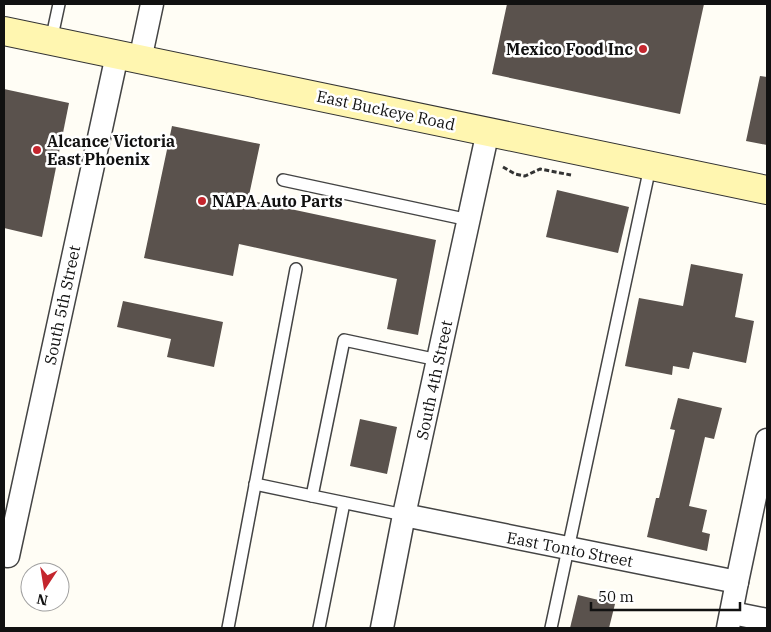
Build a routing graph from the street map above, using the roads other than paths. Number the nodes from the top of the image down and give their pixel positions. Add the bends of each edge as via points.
1 (59, 4) edge
2 (152, 4) edge
3 (4, 31) edge
4 (51, 41) junction
5 (128, 58) junction
6 (488, 131) junction
7 (650, 167) junction
8 (282, 180) dead end
9 (767, 190) edge
10 (469, 220) junction
11 (296, 269) dead end
12 (438, 360) junction
13 (767, 440) edge
14 (255, 484) junction
15 (312, 496) junction
16 (344, 503) junction
17 (404, 515) junction
18 (569, 548) junction
19 (6, 555) edge
20 (737, 582) junction
21 (730, 620) edge
22 (767, 620) edge
23 (228, 628) edge
24 (319, 628) edge
25 (382, 628) edge
26 (551, 628) edge

1 - 4 lane
2 - 5 street, South 5th Street
3 - 4 main road, East Buckeye Road
4 - 5 main road, East Buckeye Road
5 - 6 main road, East Buckeye Road
5 - 19 street, South 5th Street
6 - 7 main road, East Buckeye Road
6 - 10 street, South 4th Street
7 - 9 main road, East Buckeye Road
7 - 18 lane
8 - 10 lane
10 - 12 street, South 4th Street
11 - 14 lane
12 - 15 lane via 344,340
12 - 17 street, South 4th Street
13 - 20 street
14 - 15 lane
14 - 23 lane
15 - 16 lane
16 - 17 lane
16 - 24 lane
17 - 18 street, East Tonto Street
17 - 25 street, South 4th Street
18 - 20 street, East Tonto Street
18 - 26 lane
20 - 21 street
21 - 22 street

